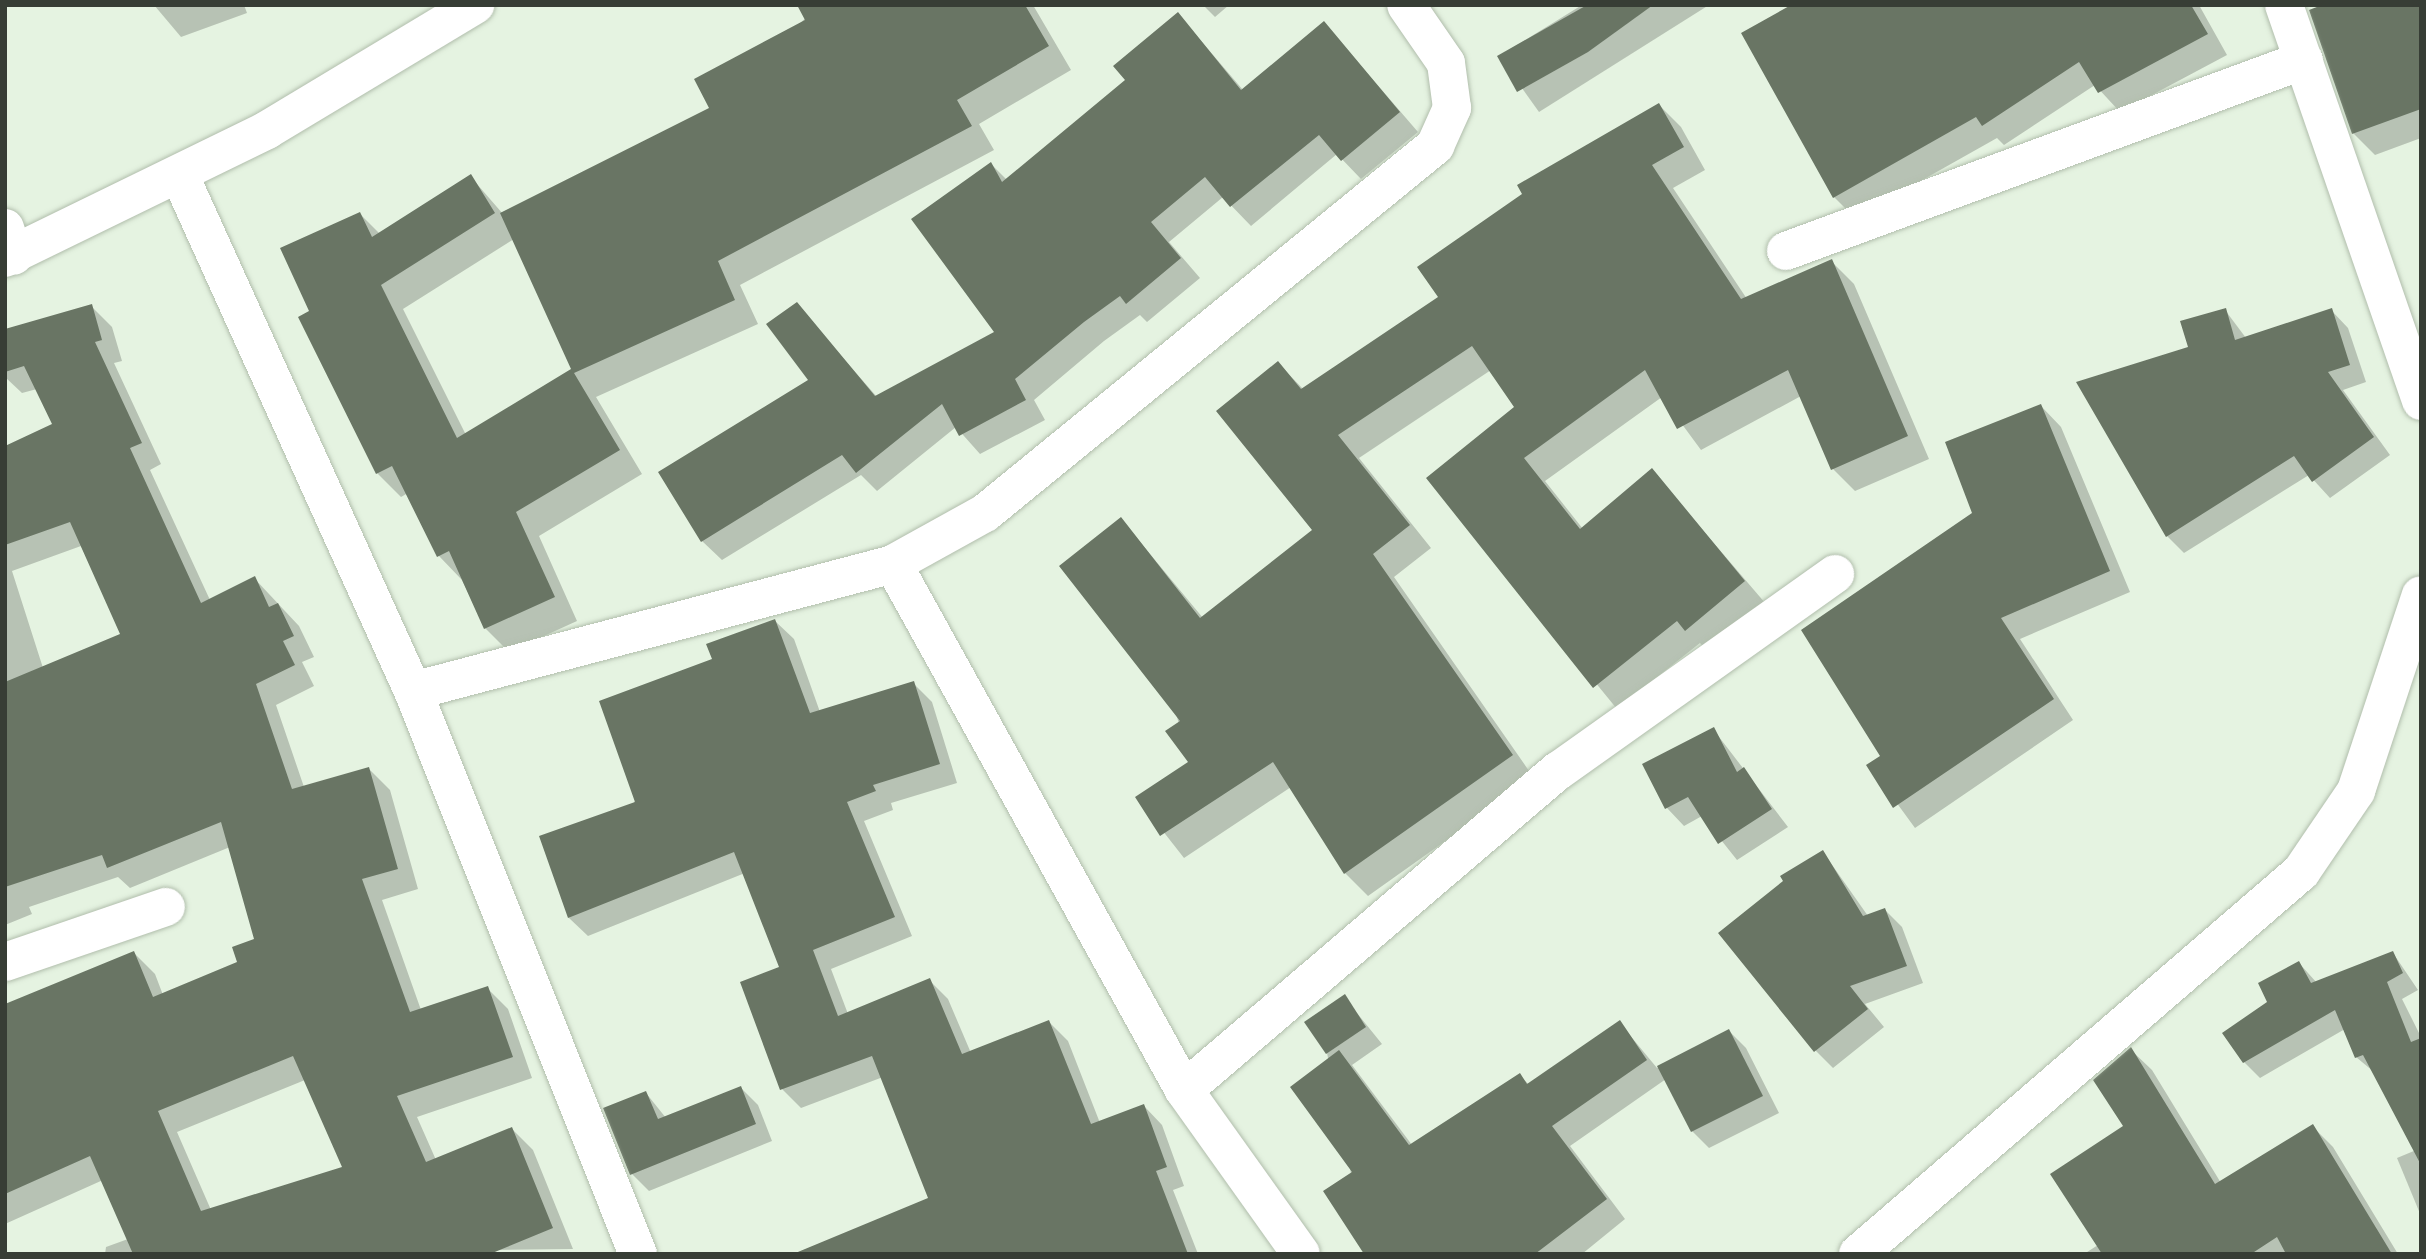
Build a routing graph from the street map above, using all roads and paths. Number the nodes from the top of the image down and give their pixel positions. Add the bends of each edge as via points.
1 (475, 5) edge
2 (1406, 5) edge
3 (2284, 5) edge
4 (2304, 60) junction
5 (180, 176) junction
6 (8, 247) edge
7 (1786, 251) dead end
8 (2421, 401) edge
9 (893, 564) junction
10 (1835, 574) dead end
11 (2421, 595) edge
12 (413, 691) junction
13 (166, 907) dead end
14 (5, 962) edge
15 (1184, 1090) junction
16 (638, 1254) edge
17 (1301, 1254) edge
18 (1858, 1254) edge

1 - 5 street
2 - 9 street via 1446,62 1452,108 1435,146 985,513
3 - 4 street
4 - 7 street
4 - 8 street
5 - 6 street
5 - 12 street
9 - 12 street
9 - 15 street
10 - 15 street via 1558,771
11 - 18 street via 2356,791 2301,872
12 - 16 street
13 - 14 street
15 - 17 street

